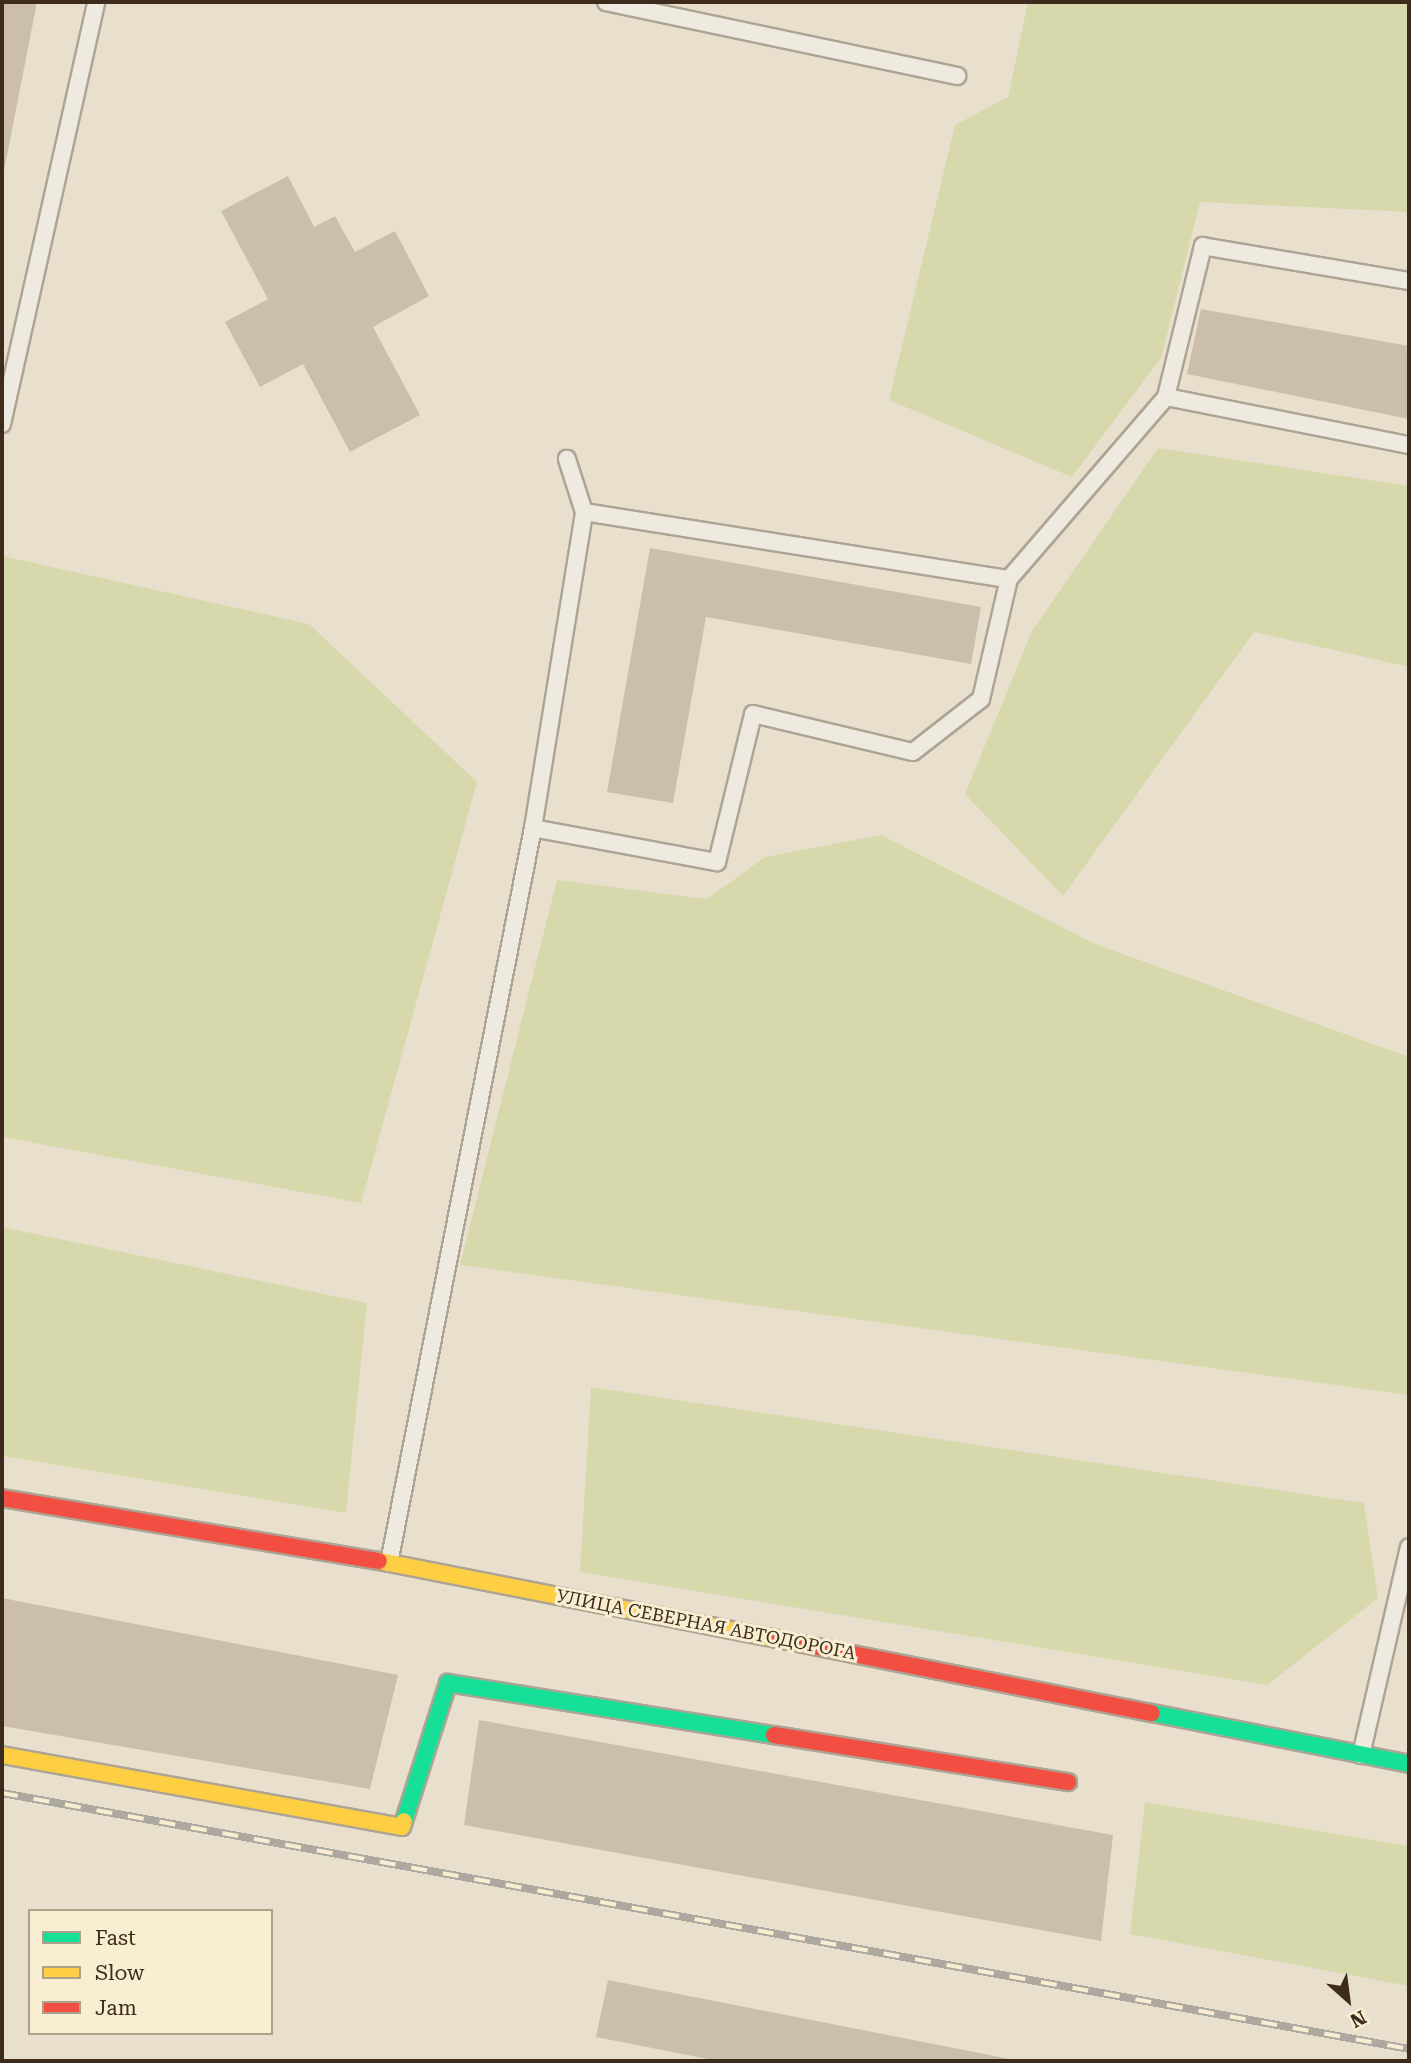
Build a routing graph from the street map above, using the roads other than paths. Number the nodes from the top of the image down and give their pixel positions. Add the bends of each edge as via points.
1 (96, 2) edge
2 (606, 2) edge
3 (957, 76) dead end
4 (1409, 281) edge
5 (1166, 397) junction
6 (2, 424) edge
7 (1409, 445) edge
8 (567, 459) dead end
9 (583, 512) junction
10 (1009, 579) junction
11 (533, 828) junction
12 (2, 1498) edge
13 (1409, 1547) edge
14 (389, 1563) junction
15 (2, 1755) edge
16 (1361, 1755) junction
17 (1409, 1763) edge
18 (1068, 1782) dead end

1 - 6 lane
2 - 3 lane
4 - 5 lane via 1203,246
5 - 7 lane
5 - 10 lane
8 - 9 lane
9 - 10 lane
9 - 11 lane
10 - 11 lane via 981,699 913,752 754,713 718,862
11 - 14 lane
12 - 14 main road, УЛИЦА СЕВЕРНАЯ АВТОДОРОГА
13 - 16 lane
14 - 16 main road, УЛИЦА СЕВЕРНАЯ АВТОДОРОГА
15 - 18 main road via 402,1827 448,1683
16 - 17 main road, УЛИЦА СЕВЕРНАЯ АВТОДОРОГА

